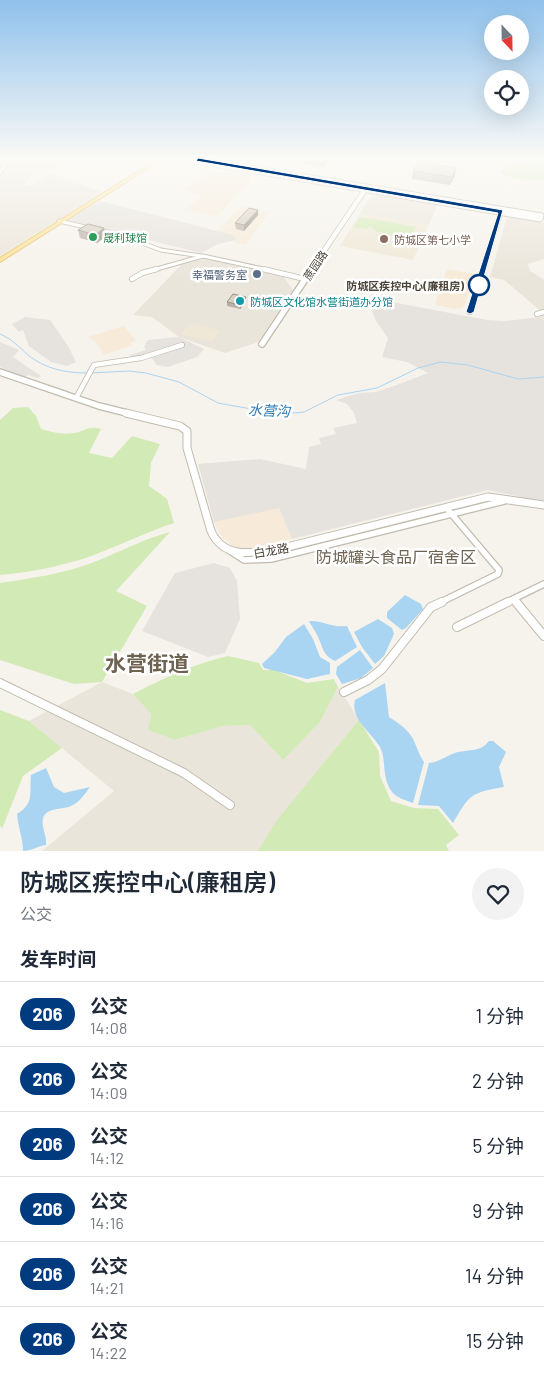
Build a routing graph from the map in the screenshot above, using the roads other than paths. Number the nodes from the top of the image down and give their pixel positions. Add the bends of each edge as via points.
1 (90, 200) edge
2 (92, 200) edge
3 (358, 200) edge
4 (435, 200) edge
5 (501, 211) junction
6 (541, 218) dead end
7 (59, 221) junction
8 (0, 254) edge
9 (203, 256) junction
10 (0, 260) edge
11 (132, 279) dead end
12 (305, 279) junction
13 (470, 312) dead end
14 (544, 312) edge
15 (536, 314) dead end
16 (262, 344) dead end
17 (182, 345) dead end
18 (1, 374) edge
19 (76, 398) junction
20 (544, 505) edge
21 (448, 510) junction
22 (544, 584) edge
23 (514, 599) junction
24 (457, 627) dead end
25 (544, 636) edge
26 (0, 683) edge
27 (344, 692) dead end
28 (230, 805) dead end

1 - 8 main road
2 - 7 main road
3 - 12 street, 蔗园路
4 - 5 street
5 - 6 street
5 - 13 street
7 - 9 street via 121,235 161,250
7 - 10 main road
9 - 11 street via 142,273
9 - 12 street
12 - 16 street, 蔗园路
14 - 15 street
17 - 19 street via 141,358 94,365
18 - 19 street, 白龙路
19 - 21 street, 白龙路 via 180,426 187,431 187,448 210,532 230,551 246,554 268,552
20 - 21 street, 白龙路 via 488,497
21 - 27 street via 497,566 498,574 431,607 382,669
22 - 23 street
23 - 24 street
23 - 25 street
26 - 28 street via 184,773

